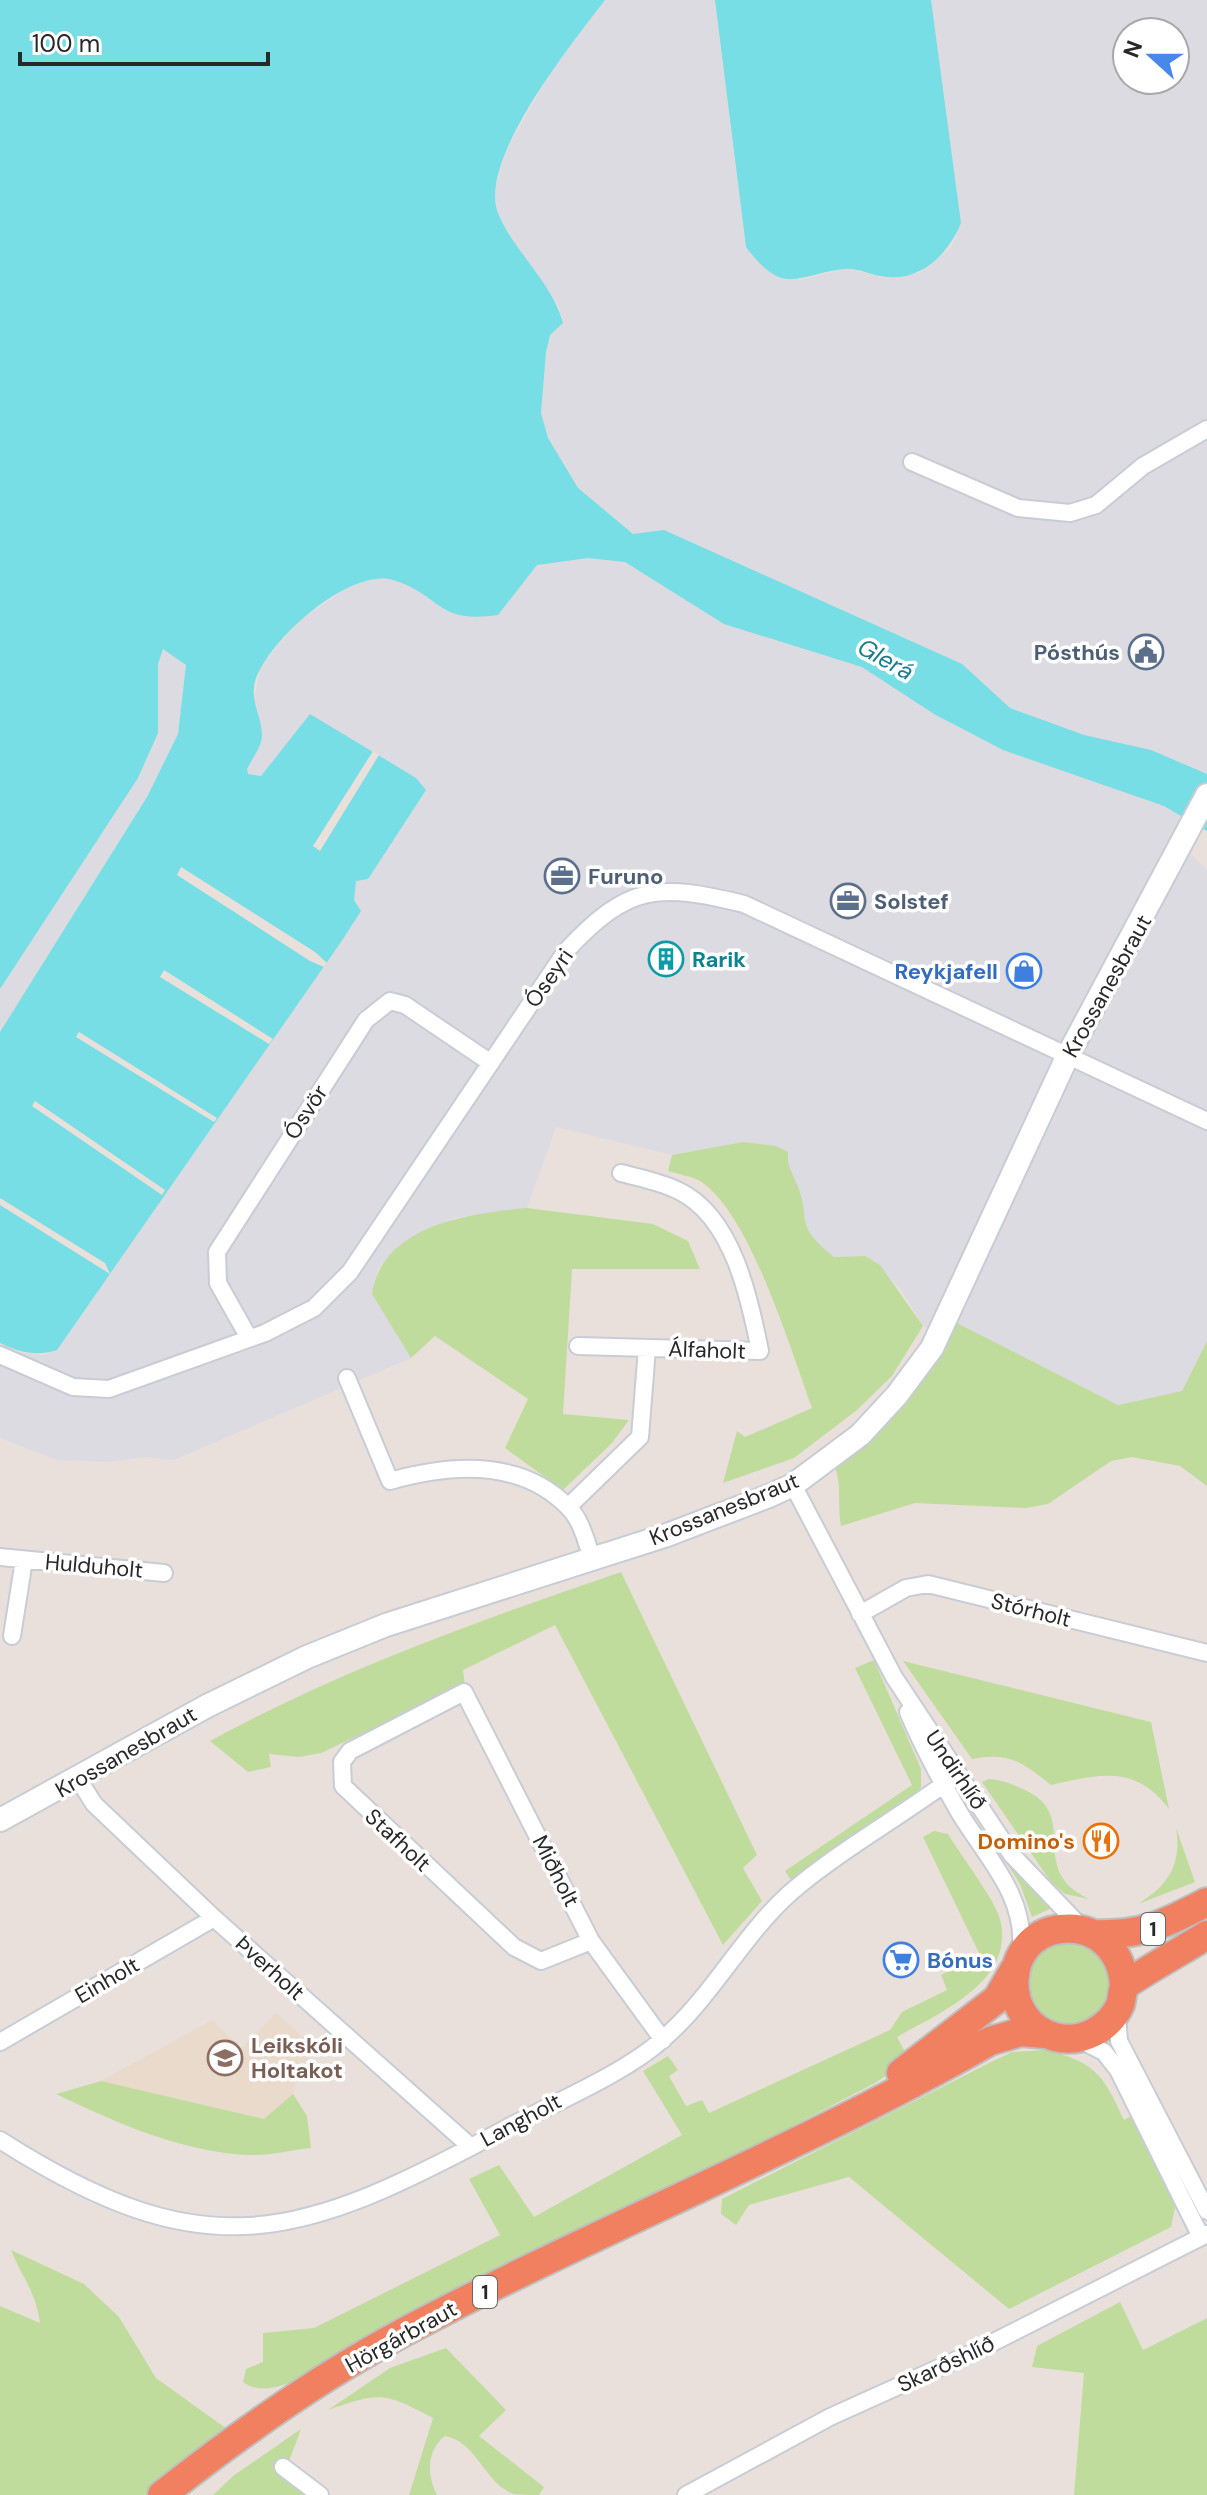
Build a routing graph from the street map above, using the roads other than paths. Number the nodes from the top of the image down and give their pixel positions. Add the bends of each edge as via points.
1 (1207, 429) edge
2 (912, 462) dead end
3 (1207, 795) edge
4 (1068, 1055) junction
5 (491, 1063) junction
6 (1207, 1121) edge
7 (621, 1173) dead end
8 (249, 1338) junction
9 (578, 1346) dead end
10 (647, 1348) junction
11 (0, 1355) edge
12 (347, 1378) dead end
13 (793, 1485) junction
14 (568, 1507) junction
15 (0, 1557) edge
16 (592, 1558) junction
17 (24, 1560) junction
18 (164, 1573) dead end
19 (860, 1614) junction
20 (12, 1636) dead end
21 (1207, 1653) edge
22 (894, 1677) junction
23 (464, 1692) joint
24 (958, 1774) junction
25 (79, 1780) junction
26 (944, 1785) junction
27 (0, 1820) edge
28 (1207, 1902) edge
29 (214, 1918) junction
30 (1090, 1932) junction
31 (1207, 1935) edge
32 (591, 1941) junction
33 (1018, 1962) junction
34 (1122, 1997) junction
35 (1045, 2034) junction
36 (1076, 2039) junction
37 (663, 2040) junction
38 (0, 2042) edge
39 (829, 2124) junction
40 (0, 2140) edge
41 (471, 2147) junction
42 (1207, 2211) edge
43 (1204, 2235) edge
44 (283, 2467) dead end
45 (162, 2495) edge
46 (320, 2495) edge
47 (686, 2495) edge

1 - 2 street via 1143,466 1096,505 1070,513 1018,508
3 - 4 street, Krossanesbraut
4 - 5 street, Óseyri via 744,904 697,892 655,891 626,899 593,922 566,951
4 - 6 street, Óseyri
4 - 13 street, Krossanesbraut via 932,1348 860,1435
5 - 8 street, Óseyri via 350,1272 314,1308
5 - 8 street, Ósvör via 405,1005 390,1001 366,1020 217,1252 218,1283
7 - 10 street, Álfaholt via 680,1191 716,1226 748,1291 760,1351
8 - 11 street, Óseyri via 96,1390 65,1384
9 - 10 street, Álfaholt
10 - 14 street, Álfaholt via 640,1437
12 - 14 street via 390,1481 479,1467 519,1478
13 - 16 street, Krossanesbraut
13 - 19 street, Undirhlíð
14 - 16 street
15 - 17 street, Hulduholt
16 - 25 street, Krossanesbraut via 386,1625 307,1657 207,1706
17 - 18 street, Hulduholt
17 - 20 street, Hulduholt
19 - 21 street, Stórholt via 906,1588 928,1584
19 - 22 street, Undirhlíð
22 - 24 street, Undirhlíð
22 - 26 street, Undirhlíð
23 - 32 street, Miðholt
23 - 32 street, Stafholt via 350,1751 342,1762 343,1786 526,1956 541,1961
24 - 26 street, Langholt
24 - 30 street, Undirhlíð via 1012,1855 1072,1921
25 - 27 street, Krossanesbraut
25 - 29 street, Þverholt via 94,1804
26 - 33 street, Undirhlíð via 1014,1894 1023,1928
26 - 37 street, Langholt via 788,1895
28 - 30 highway, Hörgárbraut / 1 via 1151,1930 1123,1935
29 - 38 street, Einholt
29 - 41 street, Þverholt
30 - 33 highway, Hörgárbraut / 1 via 1071,1928 1042,1935
30 - 34 highway, 1 via 1117,1956
31 - 34 highway, 1
32 - 37 street, Miðholt
33 - 35 highway via 1013,1984 1022,2013
33 - 39 highway, Hörgárbraut / 1 via 997,1999
34 - 36 highway, 1 via 1102,2028
34 - 42 street via 1119,2041
35 - 36 highway, Hörgárbraut / 1
35 - 39 highway, Hörgárbraut / 1 via 1021,2032 990,2041
36 - 43 street via 1104,2052 1118,2070
37 - 41 street, Langholt
39 - 45 highway, Hörgárbraut / 1 via 402,2333 242,2433
40 - 41 street, Langholt via 43,2167 139,2212 217,2228 269,2227 311,2217 367,2198
43 - 47 street, Skarðshlíð via 974,2352 830,2417
44 - 46 street

